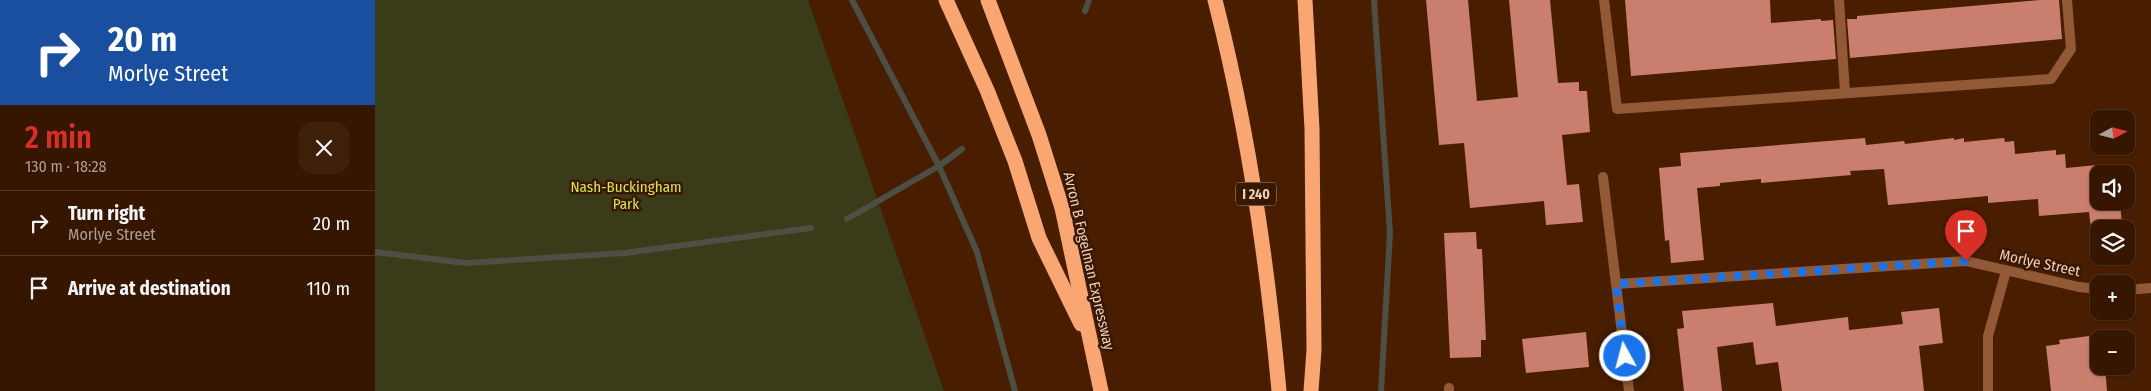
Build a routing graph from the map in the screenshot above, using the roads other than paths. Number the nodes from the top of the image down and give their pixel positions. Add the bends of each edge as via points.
1 (946, 0) edge
2 (988, 0) edge
3 (1215, 0) edge
4 (1305, 0) edge
5 (1604, 0) edge
6 (1839, 0) edge
7 (2067, 0) edge
8 (1845, 93) junction
9 (1603, 177) dead end
10 (2006, 271) junction
11 (1616, 284) junction
12 (2090, 288) edge
13 (2151, 288) edge
14 (2135, 289) edge
15 (1090, 343) junction
16 (1101, 391) edge
17 (1279, 391) edge
18 (1311, 391) edge
19 (1629, 391) edge
20 (1988, 391) edge

1 - 15 highway via 1015,161 1039,238
2 - 15 highway, Avron B Fogelman Expressway via 1039,135 1062,208
3 - 17 highway, I 240 via 1257,194
4 - 18 highway via 1313,129 1314,350
5 - 8 street via 1617,109
6 - 8 street
7 - 8 street via 2071,49 2051,79
9 - 11 street
10 - 11 street, Morlye Street via 1966,261
10 - 12 street, Morlye Street
10 - 20 street via 1988,336
11 - 19 street
13 - 14 street
15 - 16 highway, Avron B Fogelman Expressway

